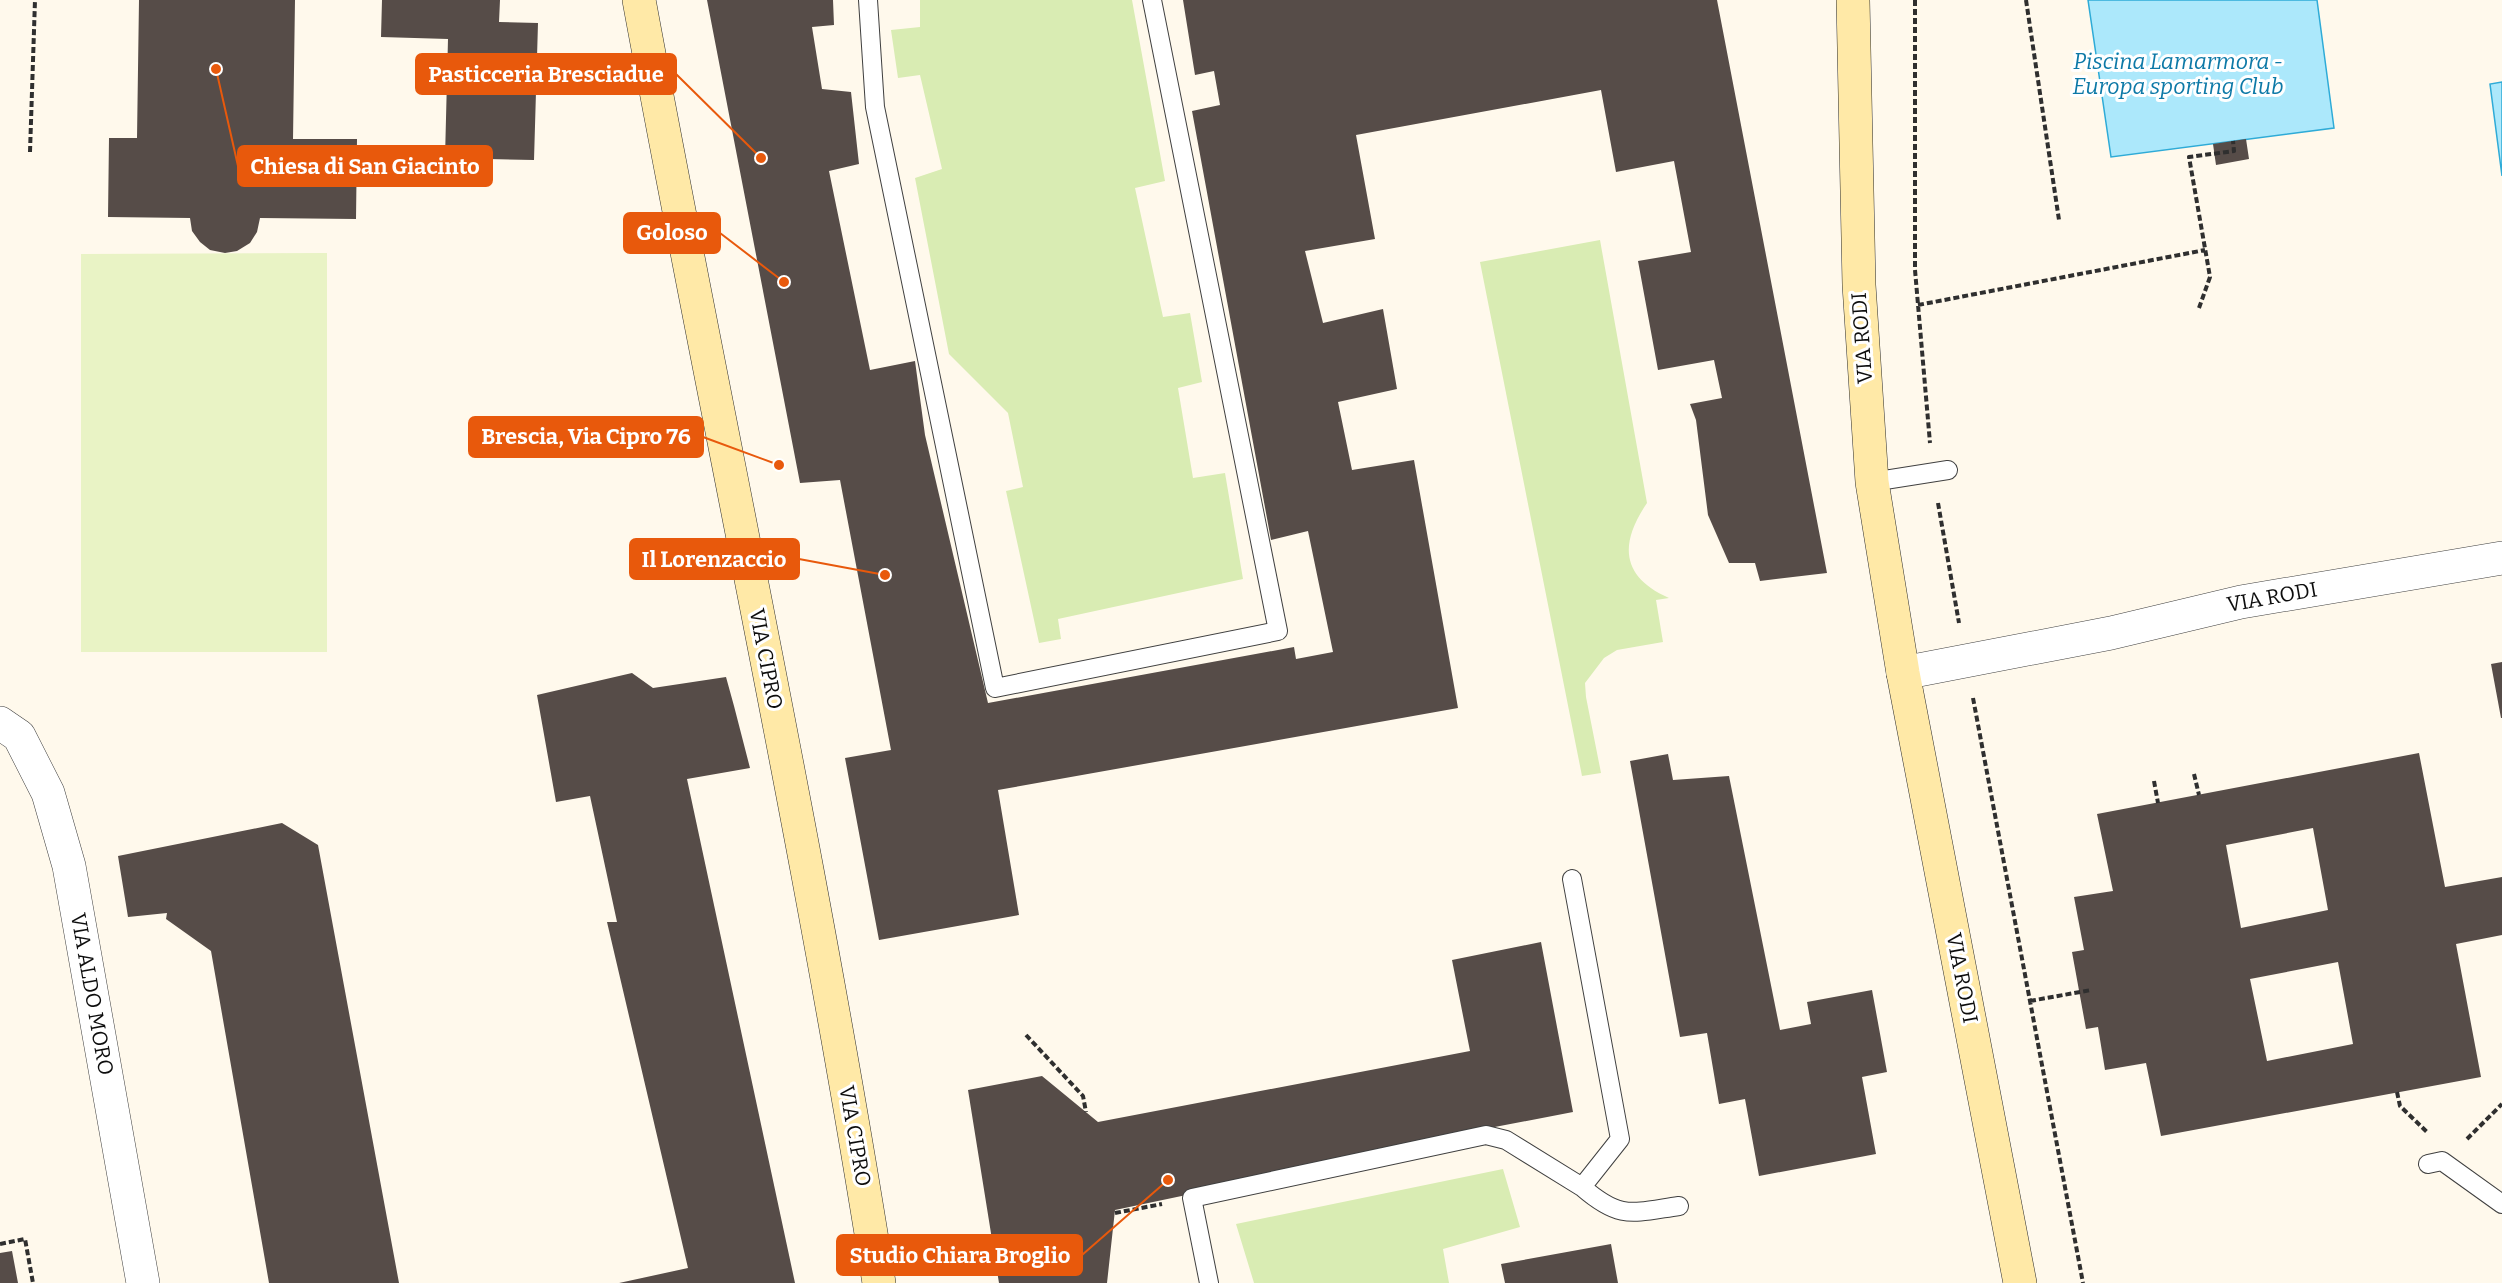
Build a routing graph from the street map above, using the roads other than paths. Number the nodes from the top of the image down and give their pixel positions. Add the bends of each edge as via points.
1 (639, 0) edge
2 (868, 0) edge
3 (1152, 0) edge
4 (1853, 0) edge
5 (1948, 470) dead end
6 (1872, 482) junction
7 (2502, 558) edge
8 (1903, 673) junction
9 (0, 723) edge
10 (1572, 879) dead end
11 (2435, 1163) road end
12 (1582, 1187) junction
13 (2502, 1204) edge
14 (1678, 1206) dead end
15 (142, 1283) edge
16 (879, 1283) edge
17 (1209, 1283) edge
18 (2020, 1283) edge

1 - 16 street, VIA CIPRO via 800,831
2 - 3 lane via 874,107 995,688 1278,631
4 - 6 street, VIA RODI via 1859,285
5 - 6 lane
6 - 8 street, VIA RODI
7 - 8 street, VIA RODI via 2241,602 2111,633
8 - 18 street, VIA RODI
9 - 15 street, VIA ALDO MORO via 19,736 48,793 69,866
10 - 12 lane via 1620,1139
11 - 13 lane
12 - 14 lane via 1603,1205 1627,1214
12 - 17 lane via 1506,1140 1486,1135 1192,1198

